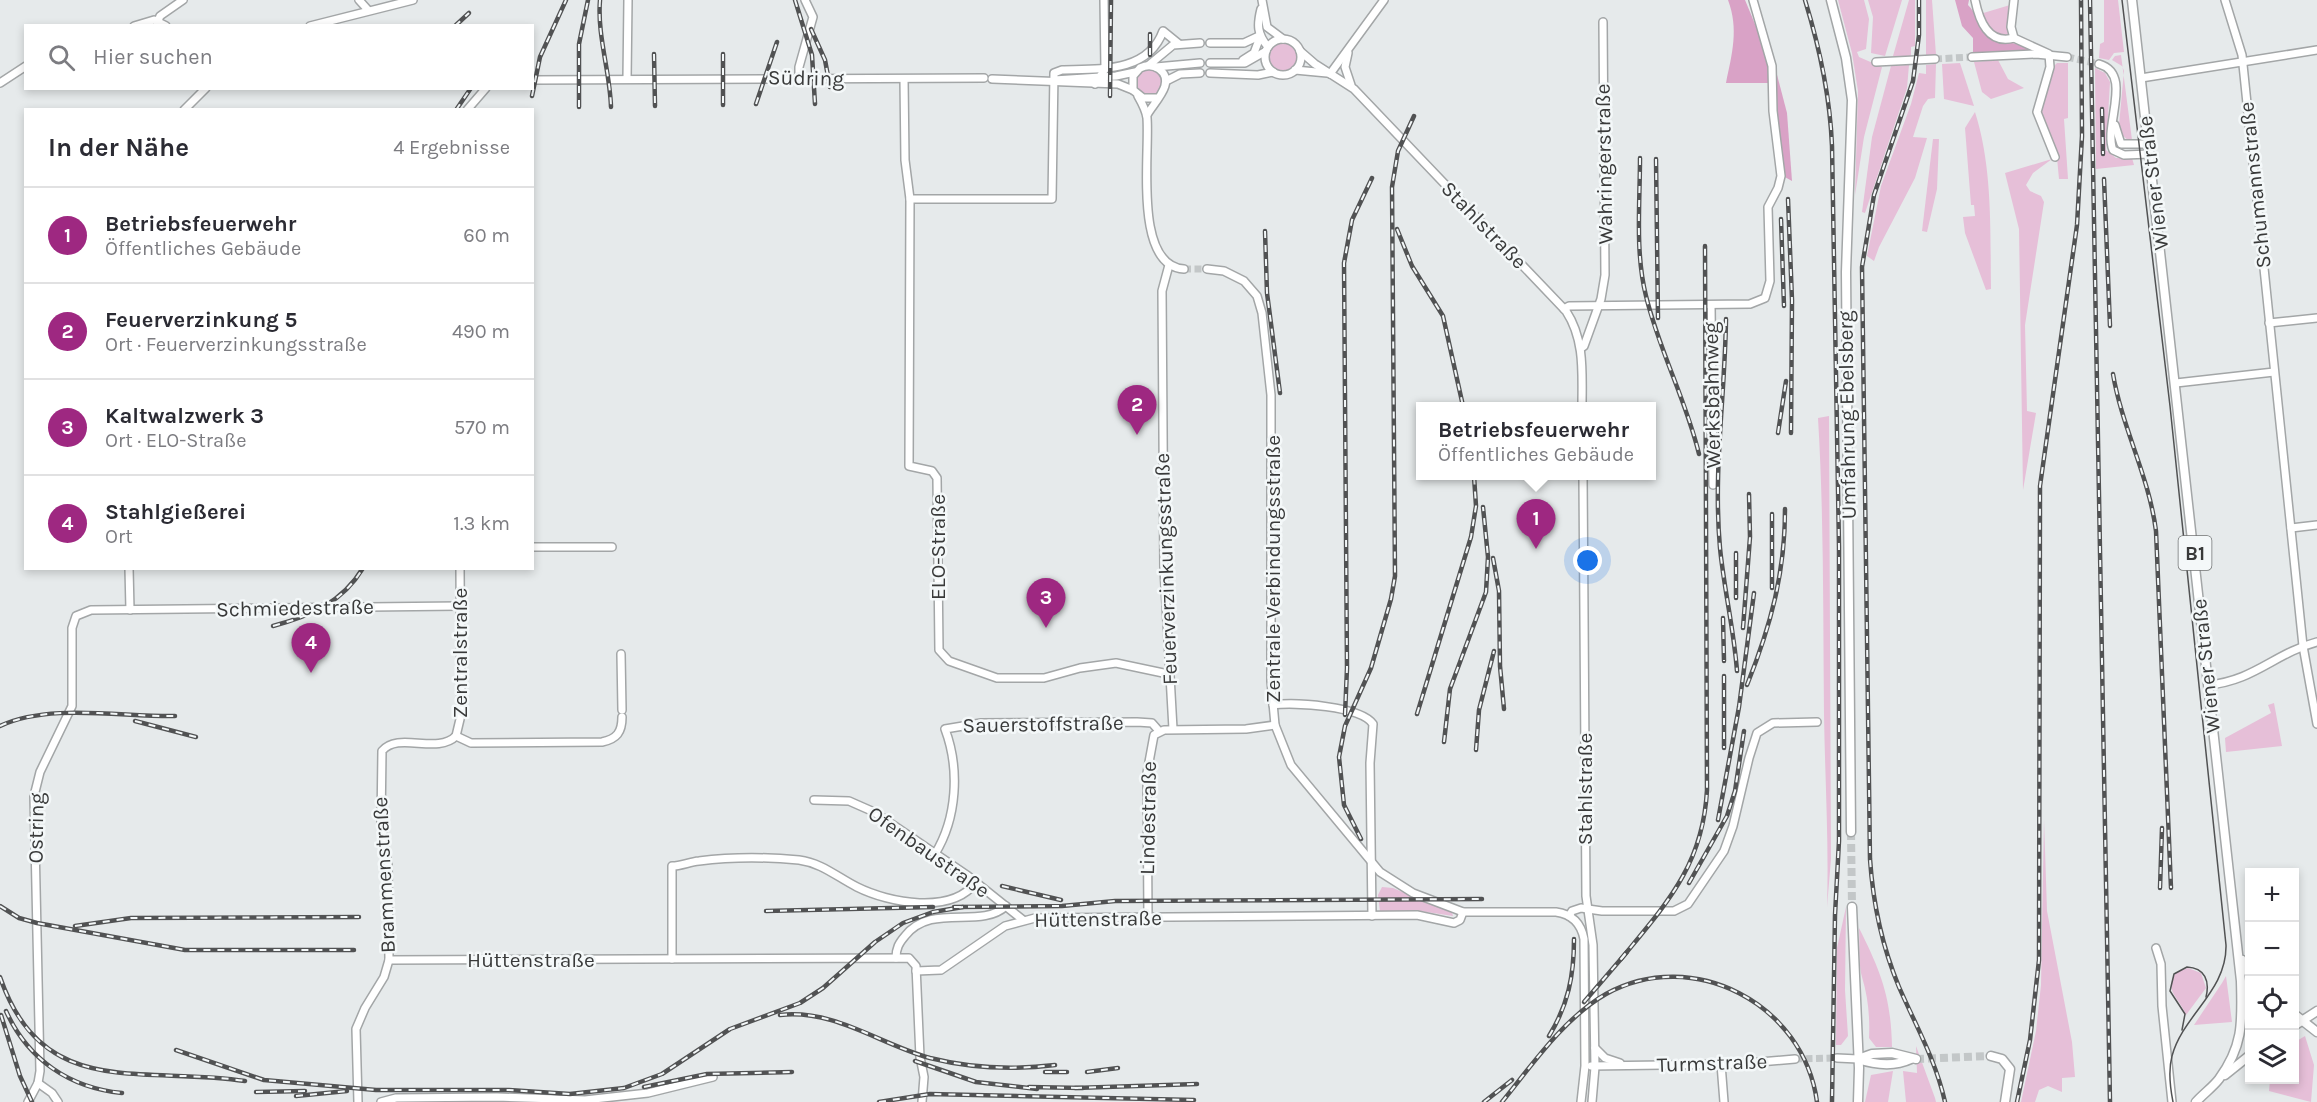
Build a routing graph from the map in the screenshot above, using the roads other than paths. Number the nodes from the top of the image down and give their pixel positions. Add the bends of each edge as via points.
1 (183, 0) edge
2 (359, 0) edge
3 (413, 0) edge
4 (628, 0) edge
5 (805, 0) edge
6 (1104, 0) edge
7 (1384, 0) edge
8 (1753, 0) edge
9 (1831, 0) edge
10 (1975, 0) edge
11 (2014, 0) edge
12 (2132, 0) edge
13 (2225, 0) edge
14 (1262, 2) edge
15 (368, 10) junction
16 (158, 21) junction
17 (1603, 22) dead end
18 (144, 24) edge
19 (163, 24) edge
20 (317, 24) edge
21 (1259, 37) junction
22 (2014, 38) junction
23 (1283, 39) junction
24 (1157, 43) junction
25 (1200, 43) dead end
26 (1210, 43) dead end
27 (1179, 44) junction
28 (1350, 47) junction
29 (1267, 49) junction
30 (1164, 50) junction
31 (2317, 50) edge
32 (1300, 51) junction
33 (2049, 54) junction
34 (1972, 57) tunnel mouth
35 (2067, 57) tunnel mouth
36 (1140, 58) junction
37 (1935, 59) tunnel mouth
38 (1875, 62) dead end
39 (1200, 63) dead end
40 (1210, 63) dead end
41 (1235, 63) junction
42 (2243, 63) junction
43 (2099, 64) tunnel mouth
44 (1150, 66) junction
45 (24, 67) edge
46 (1295, 70) junction
47 (1136, 72) junction
48 (1273, 72) junction
49 (1103, 73) junction
50 (1200, 73) dead end
51 (1210, 73) dead end
52 (1330, 74) junction
53 (799, 78) junction
54 (2141, 78) junction
55 (627, 79) junction
56 (904, 79) junction
57 (534, 80) edge
58 (1052, 80) junction
59 (1166, 81) junction
60 (0, 83) edge
61 (1095, 84) junction
62 (1354, 89) junction
63 (204, 90) edge
64 (484, 90) edge
65 (1136, 93) junction
66 (1157, 98) junction
67 (186, 108) edge
68 (469, 108) edge
69 (1147, 115) junction
70 (2113, 119) junction
71 (2149, 144) junction
72 (2150, 154) junction
73 (2055, 157) dead end
74 (910, 199) junction
75 (1169, 265) junction
76 (1184, 269) tunnel mouth
77 (1207, 269) tunnel mouth
78 (1711, 305) junction
79 (1599, 306) junction
80 (1564, 309) junction
81 (2317, 318) edge
82 (2269, 323) junction
83 (1581, 348) junction
84 (2274, 372) junction
85 (2176, 383) junction
86 (1582, 402) edge
87 (1583, 480) edge
88 (1713, 485) dead end
89 (2317, 525) edge
90 (2291, 528) junction
91 (534, 547) edge
92 (612, 547) dead end
93 (129, 570) edge
94 (460, 570) edge
95 (460, 606) junction
96 (130, 610) junction
97 (2317, 642) edge
98 (2302, 646) junction
99 (621, 654) dead end
100 (1168, 674) junction
101 (2208, 685) junction
102 (1273, 705) junction
103 (1817, 722) dead end
104 (2317, 724) edge
105 (1275, 725) junction
106 (1173, 729) junction
107 (1160, 730) junction
108 (456, 736) junction
109 (814, 800) dead end
110 (1851, 832) tunnel mouth
111 (935, 854) junction
112 (1372, 864) junction
113 (975, 882) junction
114 (1006, 906) junction
115 (1852, 907) tunnel mouth
116 (1589, 909) junction
117 (1463, 912) junction
118 (1372, 916) junction
119 (1569, 916) junction
120 (1149, 918) junction
121 (1023, 920) junction
122 (2156, 948) dead end
123 (896, 957) junction
124 (672, 959) junction
125 (389, 960) junction
126 (916, 971) junction
127 (2245, 979) edge
128 (2317, 1011) edge
129 (2299, 1017) edge
130 (2303, 1020) junction
131 (2299, 1023) edge
132 (2317, 1032) edge
133 (1594, 1046) junction
134 (1991, 1056) dead end
135 (1837, 1058) tunnel mouth
136 (1795, 1059) tunnel mouth
137 (1858, 1059) junction
138 (1913, 1059) tunnel mouth
139 (2245, 1059) edge
140 (1721, 1064) junction
141 (1585, 1066) junction
142 (1595, 1066) junction
143 (1629, 1066) junction
144 (713, 1077) dead end
145 (2218, 1081) junction
146 (38, 1083) junction
147 (28, 1102) edge
148 (58, 1102) edge
149 (358, 1102) edge
150 (381, 1102) edge
151 (922, 1102) edge
152 (1581, 1102) edge
153 (1592, 1102) edge
154 (1724, 1102) edge
155 (1858, 1102) edge
156 (2005, 1102) edge
157 (2172, 1102) edge
158 (2196, 1102) edge

1 - 16 street
2 - 15 street
3 - 15 street
4 - 55 street
5 - 53 street via 813,22
6 - 49 street
7 - 28 street
8 - 78 street via 1772,66 1781,176 1768,207 1769,288 1765,298 1756,303
9 - 110 main road, Umfahrung Ebelsberg via 1852,100 1846,272
10 - 22 street via 1986,30 2001,38
11 - 22 street
12 - 54 main road, Wiener Straße / B1
13 - 42 street, Schumannstraße
14 - 21 street
14 - 23 street via 1267,27
15 - 20 street
16 - 18 street
16 - 19 street
17 - 79 street, Wahringerstraße via 1605,257
21 - 26 street via 1244,43
21 - 29 street
21 - 41 street via 1254,53
22 - 33 street
23 - 29 street via 1272,42
23 - 32 street via 1294,42
24 - 27 street, Südring via 1163,31
24 - 30 street
24 - 36 street, Südring
25 - 27 street
27 - 30 street
28 - 52 street
28 - 62 street via 1345,67
29 - 41 street via 1252,61
29 - 48 street via 1267,64
30 - 44 street
31 - 42 street
32 - 46 street via 1301,61
32 - 52 street, Stahlstraße
33 - 34 street
33 - 35 street
33 - 73 street via 2050,67 2037,112
36 - 44 street
36 - 49 street, Südring
37 - 38 street
39 - 44 street
40 - 41 street
42 - 54 street
42 - 82 street, Schumannstraße
43 - 70 street via 2116,79
44 - 47 street
44 - 59 street via 1161,70
45 - 60 street
46 - 48 street via 1283,75
46 - 52 street, Stahlstraße
47 - 49 street, Südring
47 - 65 street via 1132,82
48 - 51 street
49 - 58 street, Südring via 1057,71
49 - 61 street
50 - 59 street via 1180,74
52 - 62 street, Stahlstraße
53 - 55 street, Südring
53 - 56 street, Südring
54 - 71 main road, Wiener Straße / B1
55 - 57 street
56 - 58 street, Südring
56 - 74 street, ELO-Straße via 905,160
58 - 61 street, Südring
58 - 74 street via 1052,199
59 - 66 street
61 - 65 street, Südring via 1118,84
62 - 80 street, Stahlstraße
63 - 67 street
64 - 68 street
65 - 66 street via 1147,99
65 - 69 street
66 - 69 street
69 - 75 street via 1151,229 1158,256
70 - 71 street via 2121,144
70 - 72 street via 2111,146 2115,152
71 - 72 main road, Wiener Straße / B1
72 - 85 main road, Wiener Straße / B1
74 - 100 street, ELO-Straße via 909,466 932,471 937,478 942,656 973,672 997,678 1044,678 1116,663
75 - 76 street
75 - 100 street, Feuerverzinkungsstraße via 1162,291 1163,554
77 - 102 street, Zentrale Verbindungsstraße via 1224,271 1244,281 1257,296 1263,319 1271,387
78 - 79 street
78 - 88 street, Werksbahnweg
79 - 80 street
79 - 83 street, Wahringerstraße
80 - 83 street, Stahlstraße
81 - 82 street
82 - 84 street, Schumannstraße
83 - 86 street, Stahlstraße
84 - 85 street
84 - 90 street, Schumannstraße
85 - 101 main road, Wiener Straße / B1
87 - 116 street, Stahlstraße via 1585,857
89 - 90 street
90 - 98 street, Schumannstraße
91 - 92 street
93 - 96 street
94 - 95 street, Zentralstraße
95 - 96 street, Schmiedestraße
95 - 108 street, Zentralstraße via 461,715
96 - 146 street, Ostring via 84,611 74,619 72,706 35,787
97 - 98 street
98 - 101 street via 2235,682
98 - 104 street, Schumannstraße
99 - 108 street via 622,713 617,736 602,742 471,743
100 - 106 street, Feuerverzinkungsstraße
101 - 127 main road, Wiener Straße / B1 via 2238,951
102 - 105 street, Zentrale Verbindungsstraße
102 - 112 street via 1296,703 1335,709 1364,716 1373,724
103 - 116 street via 1773,723 1757,733 1728,841 1688,904 1674,910
105 - 106 street, Lindestraße
105 - 112 street, Zentrale Verbindungsstraße via 1291,765
106 - 107 street, Lindestraße
107 - 111 street, Sauerstoffstraße via 1152,723 1137,722 981,723 945,729 952,752 952,813
107 - 120 street, Lindestraße via 1153,736 1148,760
108 - 125 street, Brammenstraße via 438,743 396,744 384,748 380,761 381,824 388,865
109 - 111 street, Ofenbaustraße via 853,801
111 - 113 street, Ofenbaustraße
112 - 117 street, Zentrale Verbindungsstraße via 1413,893
112 - 118 street
113 - 114 street, Ofenbaustraße
113 - 124 street via 966,893 952,899 910,901 864,890 821,866 799,860 709,860 672,866
114 - 121 street, Hüttenstraße
114 - 123 street, Hüttenstraße via 993,914 921,922 899,943
115 - 137 main road
116 - 119 street via 1577,909
116 - 133 street, Stahlstraße via 1593,929
117 - 118 street, Hüttenstraße via 1454,923 1425,916
117 - 119 street, Zentrale Verbindungsstraße via 1556,912
118 - 120 street, Hüttenstraße
119 - 141 street via 1580,926 1584,939
120 - 121 street, Hüttenstraße
121 - 126 street via 983,940 941,970
122 - 157 street via 2161,964
123 - 124 street, Hüttenstraße
123 - 126 street via 913,959
124 - 125 street, Hüttenstraße
125 - 149 street, Brammenstraße via 356,1029
126 - 151 street via 924,1077
127 - 145 main road, Wiener Straße via 2237,1051
128 - 130 main road
129 - 130 main road
130 - 131 main road
130 - 132 main road
133 - 142 street, Stahlstraße
133 - 143 street, Turmstraße via 1605,1058
134 - 156 main road via 2002,1059 2010,1069
135 - 137 street
136 - 140 street, Turmstraße
137 - 138 main road via 1892,1053
137 - 155 main road
139 - 145 main road
140 - 143 street, Turmstraße
140 - 154 street
141 - 142 street, Turmstraße
141 - 152 street
142 - 143 street, Turmstraße
142 - 153 street, Stahlstraße
144 - 150 street via 648,1093 585,1100 497,1096 396,1098
145 - 158 main road, Wiener Straße
146 - 147 street, Ostring
146 - 148 street

